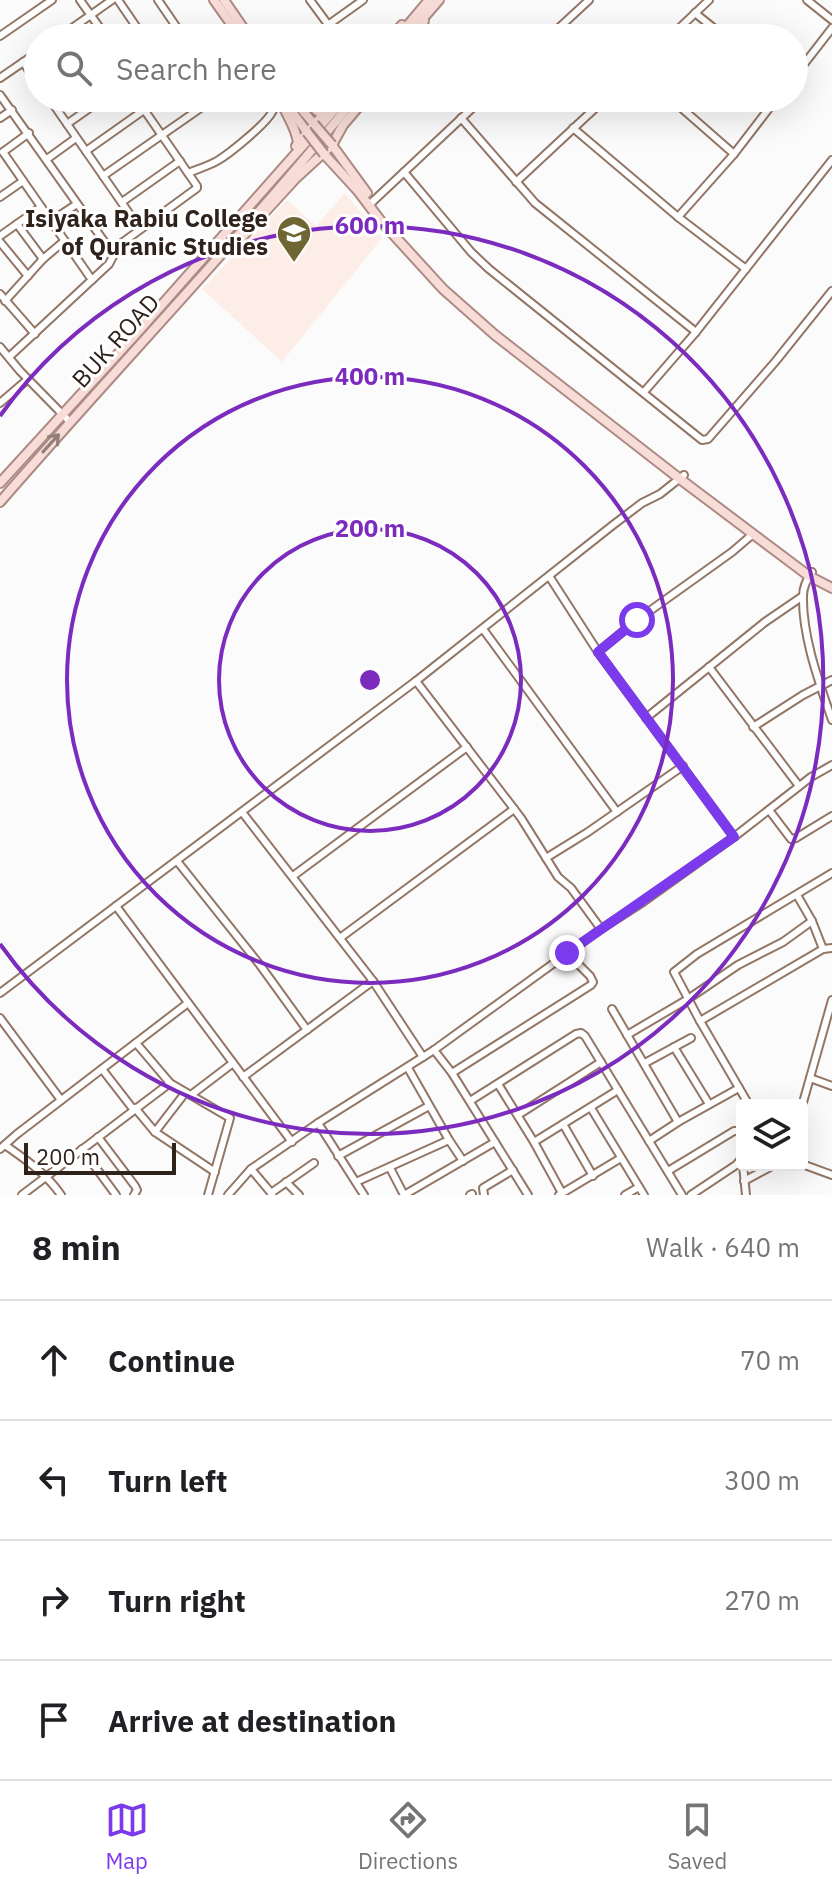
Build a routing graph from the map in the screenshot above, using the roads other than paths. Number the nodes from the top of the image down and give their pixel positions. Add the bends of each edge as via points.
1 (52, 0) edge
2 (80, 0) edge
3 (115, 0) edge
4 (158, 0) edge
5 (214, 0) edge
6 (224, 0) edge
7 (310, 0) edge
8 (363, 0) edge
9 (429, 0) edge
10 (439, 0) edge
11 (589, 0) edge
12 (709, 0) edge
13 (807, 0) edge
14 (695, 13) junction
15 (423, 14) junction
16 (91, 15) junction
17 (832, 20) edge
18 (78, 24) edge
19 (97, 24) edge
20 (133, 24) edge
21 (174, 24) edge
22 (231, 24) edge
23 (240, 24) edge
24 (327, 24) edge
25 (329, 24) edge
26 (404, 24) edge
27 (412, 24) edge
28 (416, 24) edge
29 (420, 24) edge
30 (563, 24) edge
31 (684, 24) edge
32 (709, 24) edge
33 (832, 28) edge
34 (0, 36) edge
35 (808, 59) edge
36 (23, 62) edge
37 (0, 78) edge
38 (0, 95) edge
39 (12, 110) junction
40 (59, 112) edge
41 (85, 112) edge
42 (140, 112) edge
43 (146, 112) edge
44 (195, 112) edge
45 (271, 112) edge
46 (286, 112) edge
47 (292, 112) edge
48 (304, 112) edge
49 (324, 112) edge
50 (333, 112) edge
51 (344, 112) edge
52 (354, 112) edge
53 (468, 112) edge
54 (591, 112) edge
55 (686, 112) edge
56 (766, 112) edge
57 (0, 118) edge
58 (461, 118) junction
59 (67, 124) junction
60 (314, 124) junction
61 (573, 128) junction
62 (307, 132) junction
63 (29, 133) junction
64 (162, 135) junction
65 (76, 138) junction
66 (298, 143) junction
67 (332, 145) junction
68 (86, 151) junction
69 (2, 153) edge
70 (324, 154) junction
71 (734, 154) junction
72 (47, 159) junction
73 (832, 160) edge
74 (180, 161) junction
75 (404, 172) junction
76 (188, 173) junction
77 (103, 176) junction
78 (23, 181) junction
79 (516, 182) junction
80 (0, 197) edge
81 (122, 202) junction
82 (371, 203) junction
83 (77, 204) junction
84 (41, 207) junction
85 (678, 217) junction
86 (51, 221) junction
87 (17, 224) junction
88 (140, 229) junction
89 (0, 236) edge
90 (0, 242) edge
91 (63, 242) junction
92 (113, 254) junction
93 (43, 259) junction
94 (207, 268) junction
95 (746, 269) junction
96 (192, 271) junction
97 (28, 276) junction
98 (92, 280) junction
99 (832, 291) edge
100 (0, 294) edge
101 (5, 301) junction
102 (696, 332) junction
103 (35, 334) junction
104 (0, 347) edge
105 (9, 357) junction
106 (28, 379) junction
107 (644, 392) junction
108 (0, 403) edge
109 (62, 414) junction
110 (70, 422) junction
111 (682, 477) junction
112 (0, 483) edge
113 (0, 502) edge
114 (753, 534) junction
115 (810, 574) junction
116 (549, 576) junction
117 (832, 585) edge
118 (803, 596) junction
119 (483, 629) junction
120 (598, 652) junction
121 (709, 667) junction
122 (832, 680) edge
123 (416, 681) junction
124 (821, 686) junction
125 (646, 718) junction
126 (832, 720) edge
127 (753, 727) junction
128 (467, 747) junction
129 (832, 765) edge
130 (683, 766) junction
131 (799, 786) junction
132 (514, 809) junction
133 (769, 810) junction
134 (242, 812) junction
135 (617, 812) junction
136 (832, 816) edge
137 (734, 837) junction
138 (546, 858) junction
139 (177, 861) junction
140 (832, 873) edge
141 (293, 876) junction
142 (797, 895) junction
143 (116, 906) junction
144 (812, 921) junction
145 (601, 929) junction
146 (340, 938) junction
147 (832, 948) edge
148 (823, 949) junction
149 (567, 953) junction
150 (373, 981) junction
151 (0, 993) edge
152 (688, 999) junction
153 (832, 1002) edge
154 (188, 1003) junction
155 (612, 1009) dead end
156 (0, 1018) edge
157 (700, 1021) junction
158 (307, 1030) junction
159 (627, 1035) junction
160 (691, 1038) dead end
161 (136, 1043) junction
162 (674, 1047) junction
163 (434, 1050) junction
164 (423, 1057) junction
165 (601, 1062) junction
166 (233, 1063) junction
167 (645, 1063) junction
168 (408, 1068) junction
169 (102, 1069) junction
170 (452, 1073) junction
171 (243, 1077) junction
172 (810, 1078) junction
173 (170, 1083) junction
174 (498, 1084) junction
175 (832, 1086) edge
176 (739, 1088) junction
177 (618, 1090) junction
178 (188, 1094) junction
179 (745, 1099) edge
180 (804, 1099) edge
181 (61, 1100) junction
182 (470, 1101) junction
183 (709, 1104) junction
184 (429, 1106) junction
185 (591, 1108) junction
186 (134, 1109) junction
187 (518, 1115) junction
188 (678, 1122) junction
189 (318, 1123) junction
190 (563, 1124) junction
191 (736, 1131) edge
192 (155, 1132) junction
193 (98, 1137) junction
194 (449, 1140) junction
195 (649, 1141) junction
196 (292, 1142) junction
197 (495, 1142) junction
198 (534, 1142) junction
199 (2, 1147) edge
200 (82, 1149) junction
201 (338, 1156) junction
202 (621, 1158) junction
203 (463, 1161) junction
204 (314, 1163) dead end
205 (736, 1165) edge
206 (808, 1166) edge
207 (390, 1168) junction
208 (251, 1169) junction
209 (513, 1170) junction
210 (668, 1171) junction
211 (743, 1171) edge
212 (763, 1171) edge
213 (215, 1172) junction
214 (832, 1175) edge
215 (47, 1176) junction
216 (593, 1176) junction
217 (744, 1181) junction
218 (286, 1182) junction
219 (356, 1182) junction
220 (639, 1187) junction
221 (272, 1194) edge
222 (561, 1194) edge
223 (22, 1195) edge
224 (61, 1195) edge
225 (116, 1195) edge
226 (134, 1195) edge
227 (208, 1195) edge
228 (228, 1195) edge
229 (299, 1195) edge
230 (364, 1195) edge
231 (404, 1195) edge
232 (484, 1195) edge
233 (528, 1195) edge
234 (625, 1195) edge
235 (644, 1195) edge
236 (682, 1195) edge
237 (691, 1195) edge
238 (746, 1195) edge

1 - 34 street
2 - 16 street
3 - 16 street
3 - 20 street
4 - 21 street
5 - 22 main road
6 - 23 main road
7 - 24 street
8 - 25 street
9 - 15 main road
10 - 15 main road
11 - 30 street
12 - 14 street
13 - 17 street
14 - 31 street
14 - 32 street
15 - 26 main road
15 - 27 main road
15 - 28 main road
15 - 29 main road
16 - 18 street
16 - 19 street
33 - 35 street
36 - 37 street
38 - 39 street
39 - 57 street
39 - 63 street
40 - 59 street
41 - 59 street
42 - 68 street
43 - 64 street
44 - 64 street
45 - 76 street via 224,157
46 - 66 main road
47 - 62 main road
48 - 60 main road
49 - 60 main road
50 - 96 main road, BUK ROAD
51 - 94 main road, BUK ROAD
52 - 67 main road
53 - 58 street
54 - 61 street
55 - 71 street
56 - 71 street
58 - 75 street
58 - 79 street
59 - 65 street
60 - 62 main road
60 - 67 main road, bridge
61 - 79 street
61 - 85 street
62 - 66 main road
62 - 70 main road, bridge
63 - 69 street
63 - 72 street
64 - 74 street
64 - 77 street
65 - 68 street
65 - 72 street
66 - 96 main road
67 - 70 main road
67 - 82 main road
68 - 77 street
69 - 78 street
70 - 82 main road
70 - 94 main road
71 - 85 street
72 - 83 street
73 - 95 street
74 - 76 street
74 - 81 street
75 - 82 street
75 - 107 street via 489,269
76 - 88 street via 197,188
77 - 81 street
78 - 80 street
78 - 84 street
79 - 102 street
81 - 88 street
82 - 111 main road via 411,255 495,335
83 - 86 street
83 - 92 street
84 - 86 street
84 - 87 street
85 - 95 street
86 - 91 street
87 - 89 street
87 - 93 street
88 - 92 street
90 - 97 street
91 - 93 street
91 - 98 street
92 - 98 street
93 - 97 street
94 - 110 main road, BUK ROAD
95 - 102 street
96 - 109 main road, BUK ROAD
97 - 101 street
98 - 103 street
99 - 107 street via 706,440
100 - 101 street
101 - 103 street
102 - 107 street
103 - 105 street
104 - 105 street
105 - 106 street
106 - 108 street
106 - 109 street
109 - 110 street
109 - 112 main road, BUK ROAD
113 -> 110 main road, BUK ROAD
111 - 114 main road
111 - 115 main road
111 - 116 street
114 - 115 main road
114 - 120 street
115 - 117 main road
115 - 118 street
116 - 119 street
116 - 120 street
118 - 121 street
118 - 124 street
119 - 123 street
119 - 135 street
120 - 125 street
121 - 125 street
121 - 127 street
122 - 124 street
123 - 128 street
123 - 134 street
124 - 126 street
124 - 127 street
125 - 130 street
127 - 131 street
128 - 132 street
128 - 141 street
129 - 131 street
130 - 135 street
130 - 137 street
131 - 133 street
132 - 138 street
132 - 146 street
133 - 136 street via 791,839
133 - 137 street
134 - 139 street
134 - 141 street
135 - 138 street
137 - 145 street
138 - 145 street
139 - 143 street
139 - 158 street
140 - 142 street
141 - 146 street
142 - 144 street
142 - 152 street via 675,970
143 - 151 street
143 - 154 street
144 - 148 street
144 - 152 street
145 - 149 street
146 - 150 street
147 - 148 street
148 - 157 street
149 - 163 street
149 - 170 street via 590,976 591,985
150 - 158 street
150 - 164 street
152 - 157 street
152 - 159 street
153 - 172 street
154 - 161 street
154 - 166 street
155 - 159 street
156 - 181 street
157 - 176 street
158 - 171 street
159 - 167 street
160 - 162 street
161 - 169 street
161 - 173 street
162 - 167 street
162 - 183 street
163 - 164 street
163 - 170 street
164 - 168 street
165 - 174 street via 585,1036 576,1034
165 - 177 street
165 - 187 street
166 - 171 street
166 - 178 street
167 - 188 street
168 - 184 street
168 - 189 street
169 - 181 street
169 - 186 street
170 - 182 street
171 - 196 street
172 - 175 street
172 - 180 street
173 - 178 street
173 - 186 street
174 - 182 street
174 - 187 street
176 - 179 street
176 - 183 street
177 - 185 street
177 - 195 street
178 - 192 street
178 - 213 street via 230,1118
181 - 199 street
182 - 197 street
183 - 188 street
184 - 194 street
184 - 201 street
185 - 190 street
185 - 202 street
186 - 192 street
186 - 193 street
187 - 198 street
188 - 195 street
189 - 196 street
189 - 201 street
190 - 198 street
190 - 216 street
191 - 210 street
192 - 213 street
193 - 200 street
193 - 226 street via 135,1186
194 - 203 street
194 - 207 street
195 - 210 street
196 - 208 street
197 - 203 street
197 - 209 street
198 - 222 street
199 - 215 street
200 - 215 street
200 - 225 street
201 - 219 street
202 - 216 street
202 - 220 street
203 - 231 street
204 - 218 street
205 - 237 street
206 - 214 street
207 - 219 street
207 - 231 street
208 - 221 street
208 - 228 street
209 - 232 street via 483,1188
209 - 233 street
210 - 236 street
211 - 217 street
212 - 217 street
213 - 227 street
215 - 223 street
215 - 224 street
216 - 222 street
217 - 238 street
218 - 221 street
218 - 229 street
219 - 230 street
220 - 234 street
220 - 235 street

